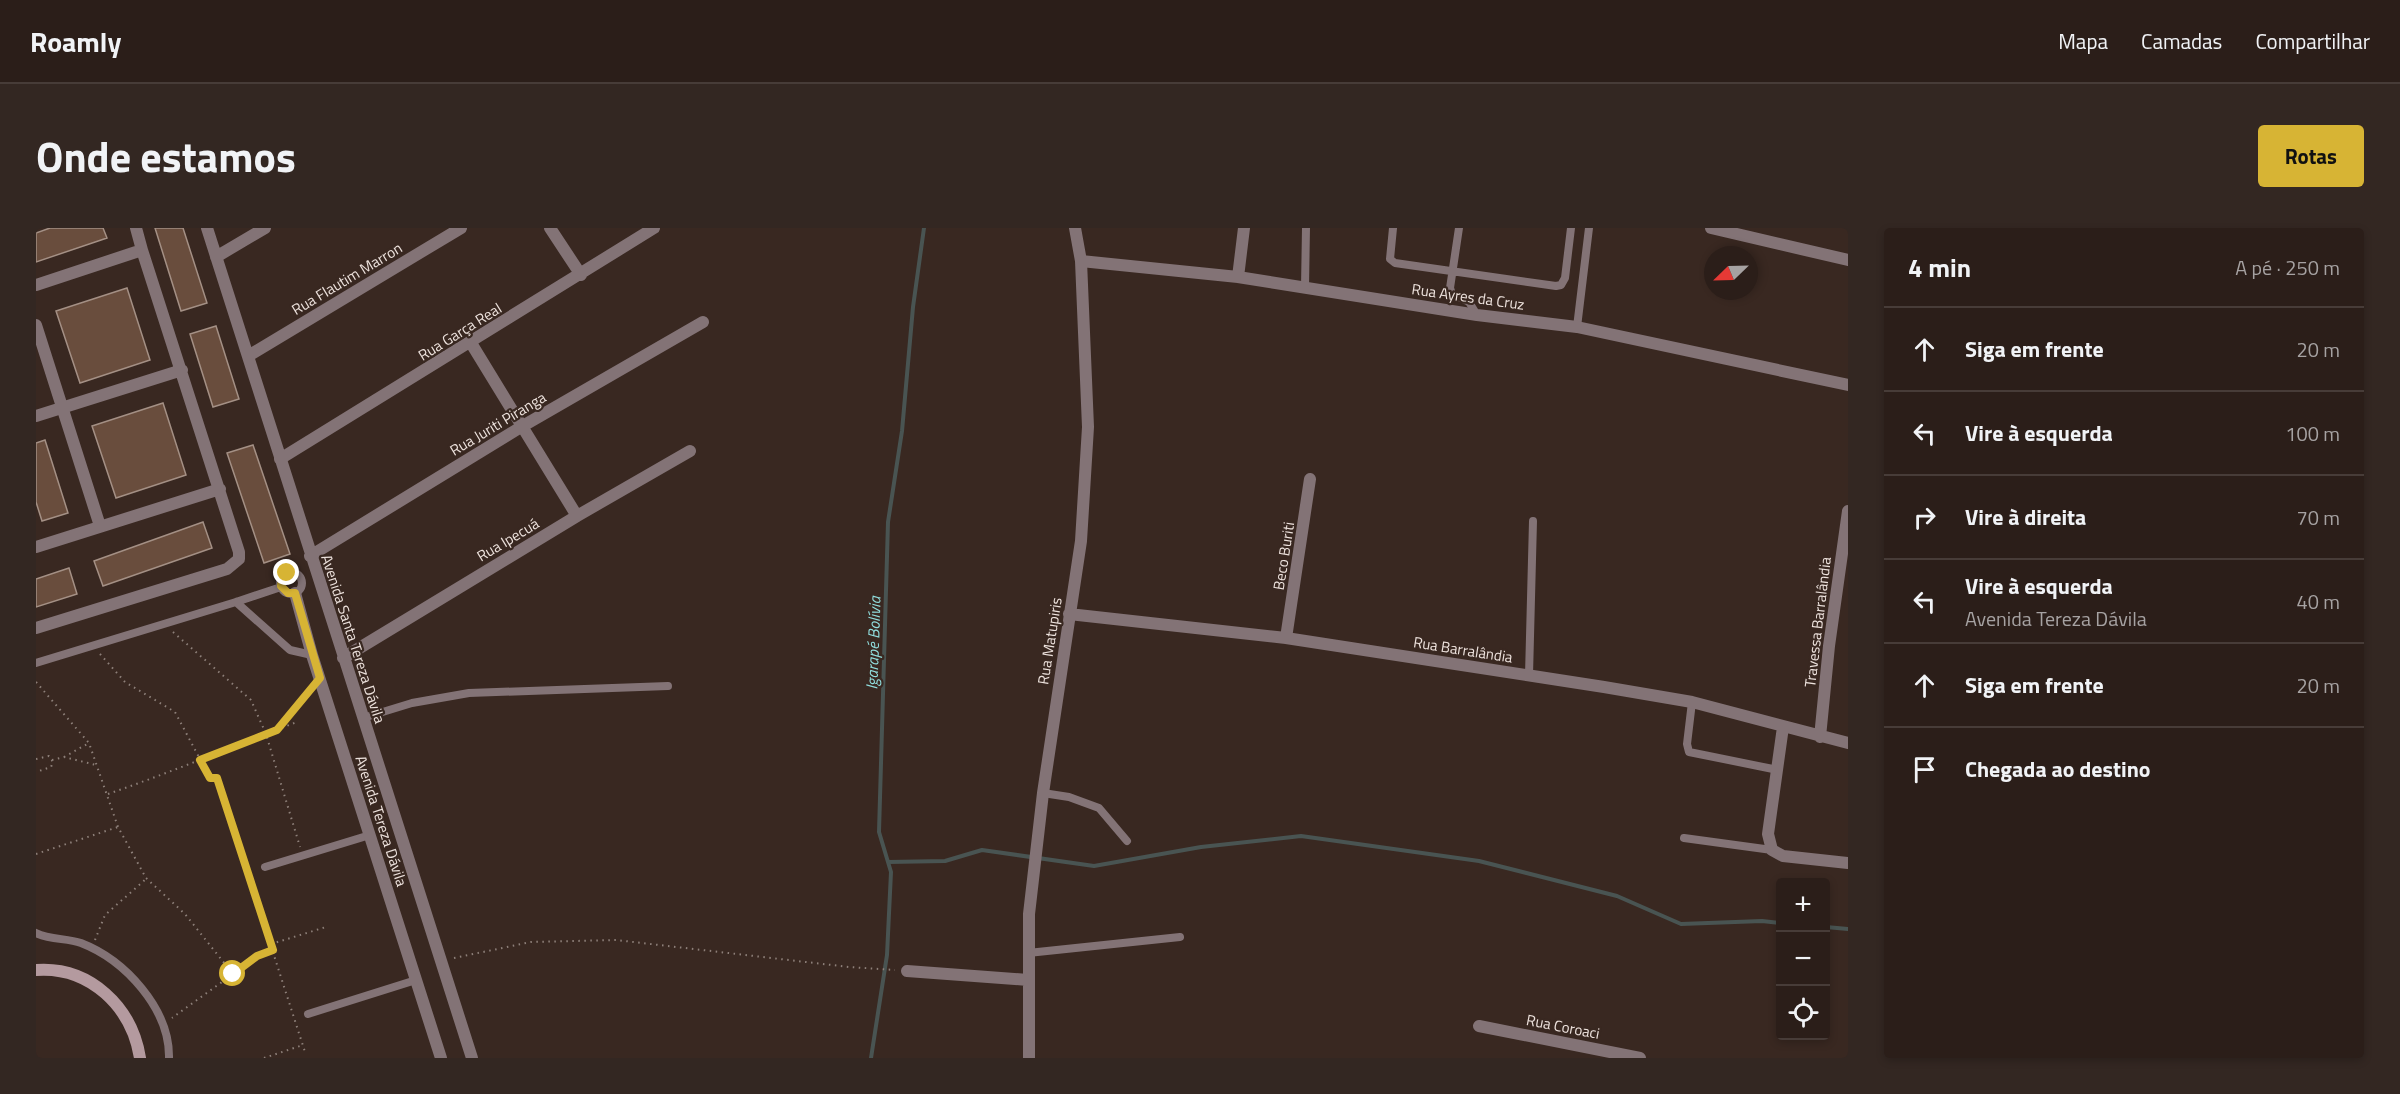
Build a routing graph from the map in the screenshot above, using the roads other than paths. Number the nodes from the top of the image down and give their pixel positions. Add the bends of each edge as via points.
1 (136, 228) edge
2 (207, 228) edge
3 (265, 228) edge
4 (461, 228) edge
5 (550, 228) edge
6 (654, 228) edge
7 (1075, 228) edge
8 (1244, 228) edge
9 (1306, 228) edge
10 (1393, 228) edge
11 (1459, 228) edge
12 (1571, 228) edge
13 (1589, 228) edge
14 (1711, 228) edge
15 (142, 250) junction
16 (216, 257) junction
17 (1848, 260) edge
18 (1081, 261) junction
19 (1453, 271) junction
20 (581, 275) junction
21 (1238, 277) junction
22 (36, 285) edge
23 (1305, 287) junction
24 (1477, 315) junction
25 (703, 322) dead end
26 (36, 325) edge
27 (1577, 327) junction
28 (471, 342) junction
29 (248, 356) junction
30 (182, 370) junction
31 (1848, 385) edge
32 (63, 408) junction
33 (36, 416) edge
34 (521, 427) junction
35 (690, 451) dead end
36 (280, 459) junction
37 (1310, 479) dead end
38 (220, 489) junction
39 (1848, 511) edge
40 (577, 516) junction
41 (1533, 521) dead end
42 (100, 526) junction
43 (36, 547) edge
44 (310, 556) junction
45 (281, 586) junction
46 (295, 593) junction
47 (236, 602) junction
48 (1069, 614) junction
49 (36, 628) edge
50 (1287, 638) junction
51 (312, 655) junction
52 (344, 658) junction
53 (36, 663) edge
54 (1529, 675) junction
55 (668, 686) dead end
56 (1692, 702) junction
57 (363, 718) junction
58 (1783, 727) junction
59 (1820, 737) junction
60 (1848, 743) edge
61 (1778, 770) junction
62 (1043, 793) junction
63 (370, 835) junction
64 (1684, 837) dead end
65 (1127, 841) dead end
66 (1772, 850) junction
67 (1848, 862) edge
68 (265, 867) dead end
69 (36, 933) edge
70 (1180, 937) dead end
71 (1028, 953) junction
72 (36, 970) edge
73 (907, 971) road end
74 (416, 980) junction
75 (1028, 980) junction
76 (308, 1014) dead end
77 (1479, 1026) dead end
78 (140, 1058) edge
79 (169, 1058) edge
80 (441, 1058) edge
81 (472, 1058) edge
82 (1029, 1058) edge
83 (1640, 1058) edge

1 - 15 street
2 - 16 street, Avenida Santa Tereza Dávila
3 - 16 street
4 - 29 street, Rua Flautim Marron
5 - 20 street
6 - 20 street, Rua Garça Real
7 - 18 street, Rua Matupiris
8 - 21 street
9 - 23 lane
10 - 19 lane via 1389,252 1395,263
11 - 19 lane
12 - 19 lane via 1561,285
13 - 27 lane
14 - 17 street
15 - 22 street
15 - 30 street
16 - 29 street, Avenida Santa Tereza Dávila
18 - 21 street, Rua Ayres da Cruz
18 - 48 street, Rua Matupiris via 1088,427 1081,541
19 - 24 lane via 1452,294 1469,302
20 - 28 street, Rua Garça Real
21 - 23 street, Rua Ayres da Cruz
23 - 24 street, Rua Ayres da Cruz
24 - 27 street, Rua Ayres da Cruz
25 - 34 street, Rua Juriti Piranga
26 - 32 street
27 - 31 street, Rua Ayres da Cruz
28 - 34 street
28 - 36 street, Rua Garça Real
29 - 36 street, Avenida Santa Tereza Dávila
30 - 32 street
30 - 38 street
32 - 33 street
32 - 42 street
34 - 40 street
34 - 44 street, Rua Juriti Piranga
35 - 40 street, Rua Ipecuá
36 - 44 street, Avenida Santa Tereza Dávila
37 - 50 street, Beco Buriti
38 - 42 street
38 - 49 street via 239,552 235,564
39 - 59 street, Travessa Barralândia
40 - 52 street, Rua Ipecuá
41 - 54 lane
42 - 43 street
44 - 52 street, Avenida Santa Tereza Dávila
45 - 46 lane via 288,593
45 - 46 lane via 282,577 294,572 302,582
45 - 47 lane
46 - 51 street, Avenida Tereza Dávila
47 - 51 lane via 290,650
47 - 53 lane
48 - 50 street, Rua Barralândia
48 - 62 street, Rua Matupiris
50 - 54 street, Rua Barralândia
51 - 63 street, Avenida Tereza Dávila
52 - 57 street, Avenida Santa Tereza Dávila
54 - 56 street, Rua Barralândia
55 - 57 lane via 469,693 412,703
56 - 58 street, Rua Barralândia
56 - 61 lane via 1689,753
57 - 81 street, Avenida Santa Tereza Dávila
58 - 59 street, Rua Barralândia
58 - 61 street
59 - 60 street, Rua Barralândia
61 - 66 street via 1768,834
62 - 65 lane via 1099,808
62 - 71 street, Rua Matupiris
63 - 68 lane
63 - 74 street, Avenida Tereza Dávila
64 - 66 lane
66 - 67 street via 1783,856
69 - 79 lane via 79,942 119,964 136,980 154,1007
70 - 71 lane
71 - 75 street, Rua Matupiris
72 - 78 street via 57,970 98,986 127,1018
73 - 75 street
74 - 76 lane
74 - 80 street, Avenida Tereza Dávila
75 - 82 street, Rua Matupiris
77 - 83 street, Rua Coroaci

